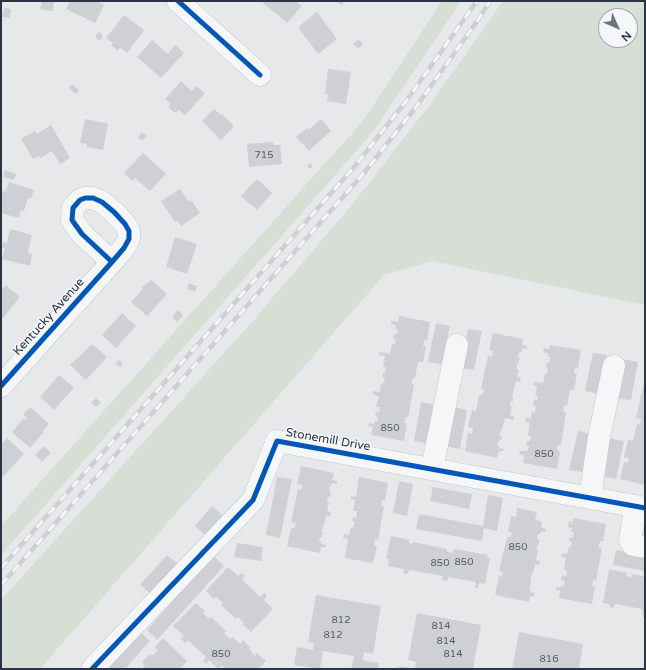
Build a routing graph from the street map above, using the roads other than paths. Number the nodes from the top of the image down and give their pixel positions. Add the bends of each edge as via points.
1 (178, 1) edge
2 (260, 75) dead end
3 (112, 262) dead end
4 (457, 345) dead end
5 (614, 366) dead end
6 (1, 386) edge
7 (432, 469) junction
8 (590, 498) junction
9 (640, 507) edge
10 (645, 547) edge
11 (92, 669) edge

1 - 2 street
3 - 6 street, Kentucky Avenue
4 - 7 street
5 - 8 street via 599,437
7 - 8 street, Stonemill Drive
7 - 11 street, Stonemill Drive via 277,441 253,500
8 - 9 street, Stonemill Drive
9 - 10 street via 630,540 634,545

